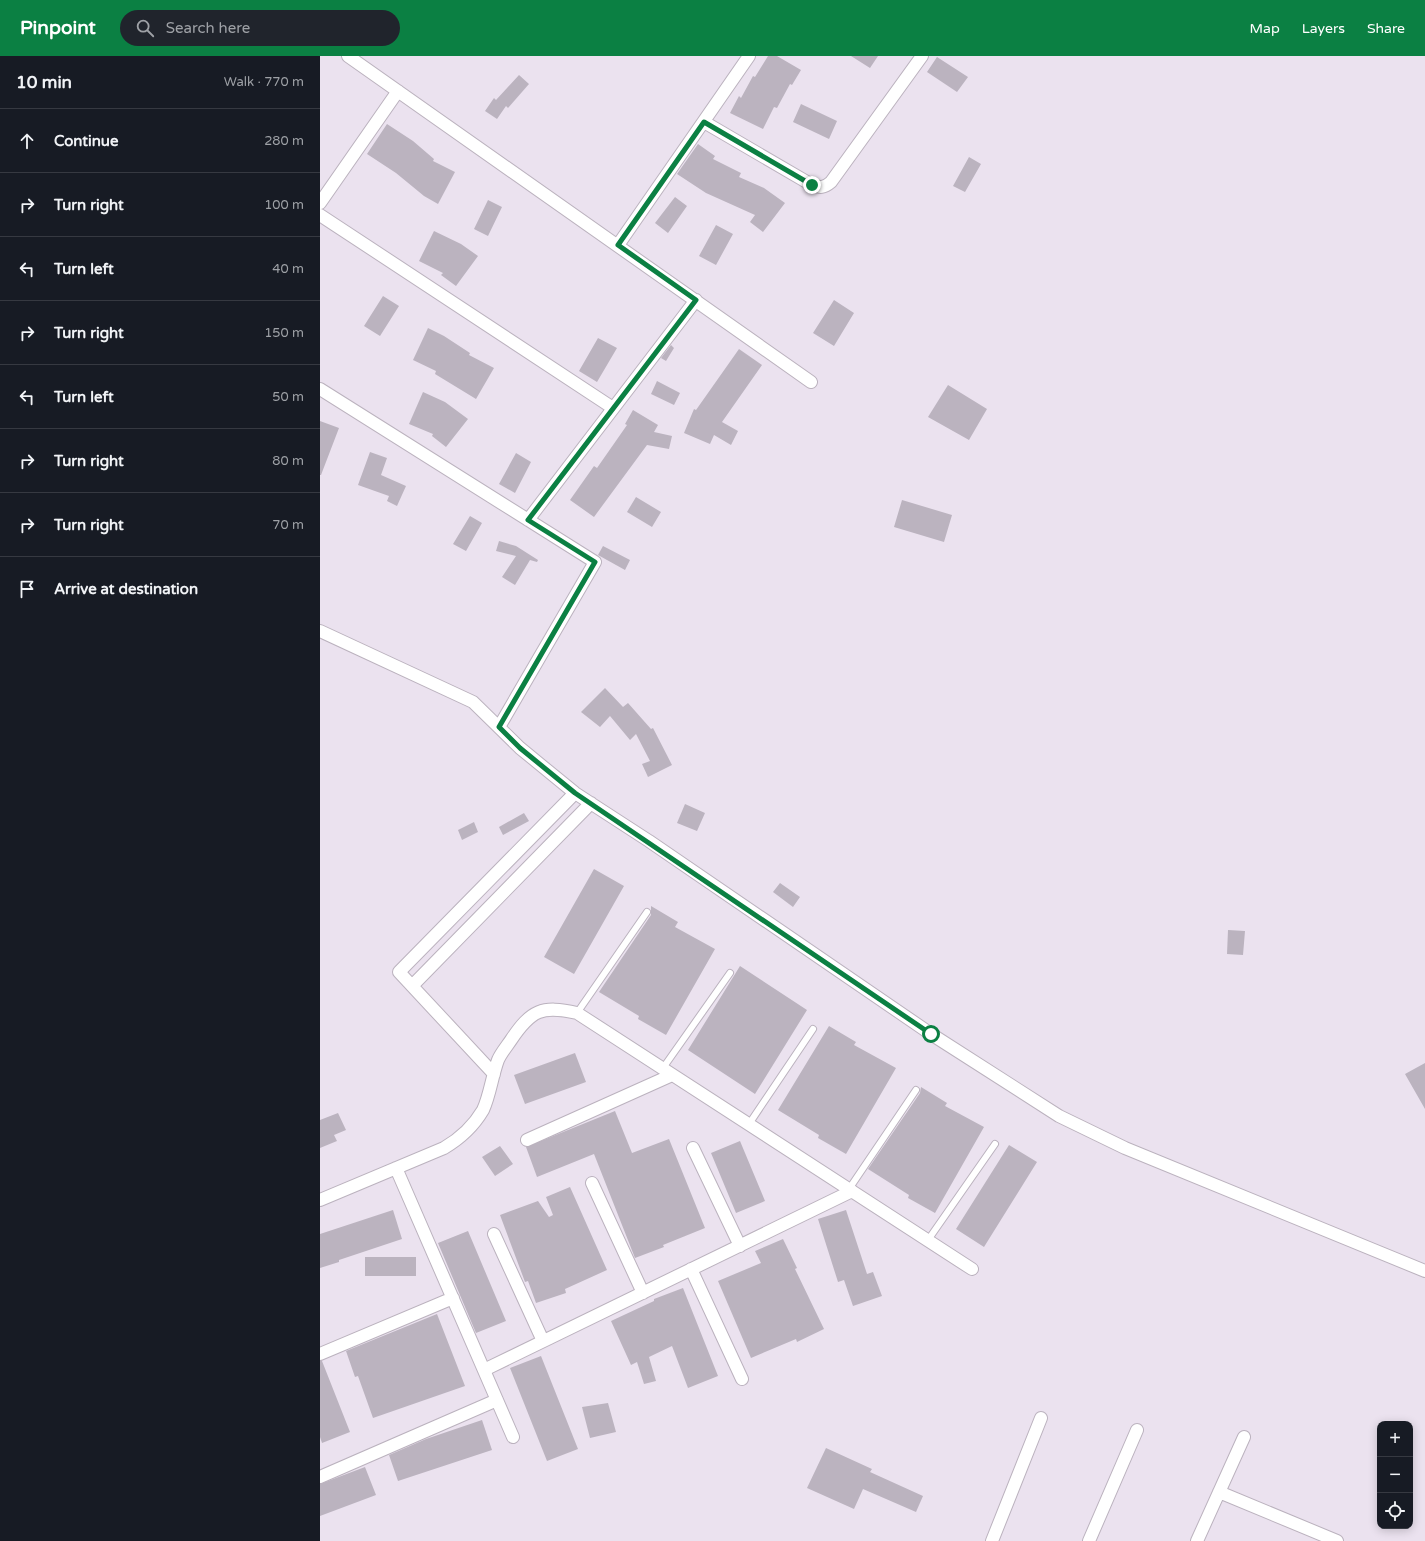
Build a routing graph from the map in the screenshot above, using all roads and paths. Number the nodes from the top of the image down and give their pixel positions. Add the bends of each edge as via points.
1 (348, 56) edge
2 (749, 56) edge
3 (922, 56) edge
4 (398, 91) junction
5 (704, 122) junction
6 (320, 203) edge
7 (320, 215) edge
8 (618, 245) junction
9 (696, 300) junction
10 (811, 382) dead end
11 (320, 389) edge
12 (613, 408) junction
13 (528, 520) junction
14 (320, 630) edge
15 (499, 727) junction
16 (575, 793) junction
17 (591, 804) junction
18 (647, 912) dead end
19 (730, 973) dead end
20 (412, 986) junction
21 (577, 1013) junction
22 (813, 1029) dead end
23 (668, 1071) junction
24 (494, 1074) junction
25 (916, 1090) dead end
26 (749, 1124) junction
27 (528, 1140) dead end
28 (995, 1144) dead end
29 (693, 1148) dead end
30 (396, 1168) junction
31 (592, 1183) dead end
32 (850, 1190) junction
33 (320, 1200) edge
34 (494, 1234) dead end
35 (928, 1240) junction
36 (740, 1246) junction
37 (691, 1269) junction
38 (972, 1269) dead end
39 (1425, 1271) edge
40 (643, 1293) junction
41 (452, 1298) junction
42 (543, 1341) junction
43 (320, 1354) edge
44 (484, 1370) junction
45 (742, 1379) dead end
46 (497, 1400) junction
47 (1041, 1418) dead end
48 (1138, 1430) dead end
49 (513, 1437) dead end
50 (1244, 1437) dead end
51 (320, 1477) edge
52 (1219, 1492) junction
53 (992, 1541) edge
54 (1089, 1541) edge
55 (1198, 1541) edge
56 (1338, 1541) edge

1 - 4 street
2 - 5 street
3 - 5 street via 825,187 812,185
4 - 6 street
4 - 8 street
5 - 8 street
7 - 12 street
8 - 9 street
9 - 10 street
9 - 12 street
11 - 13 street
12 - 13 street
13 - 15 street via 595,562
14 - 15 street via 473,702
15 - 16 street via 520,748
16 - 17 street
16 - 20 street via 399,972
17 - 20 street
17 - 39 street via 931,1034 1059,1116 1125,1148
18 - 21 lane
19 - 23 lane
20 - 24 street
21 - 23 street
21 - 24 street via 537,1011 521,1025 499,1058
22 - 26 lane
23 - 26 street
23 - 27 street
24 - 30 street via 484,1109 471,1128 444,1148
25 - 32 lane
26 - 32 street
28 - 35 lane
29 - 36 street
30 - 33 street
30 - 41 street
31 - 40 street
32 - 35 street
32 - 36 street
34 - 42 street
35 - 38 street
36 - 37 street
37 - 40 street
37 - 45 street
40 - 42 street
41 - 43 street
41 - 44 street
42 - 44 street
44 - 46 street
46 - 49 street
46 - 51 street
47 - 53 street
48 - 54 street
50 - 52 street
52 - 55 street
52 - 56 street

